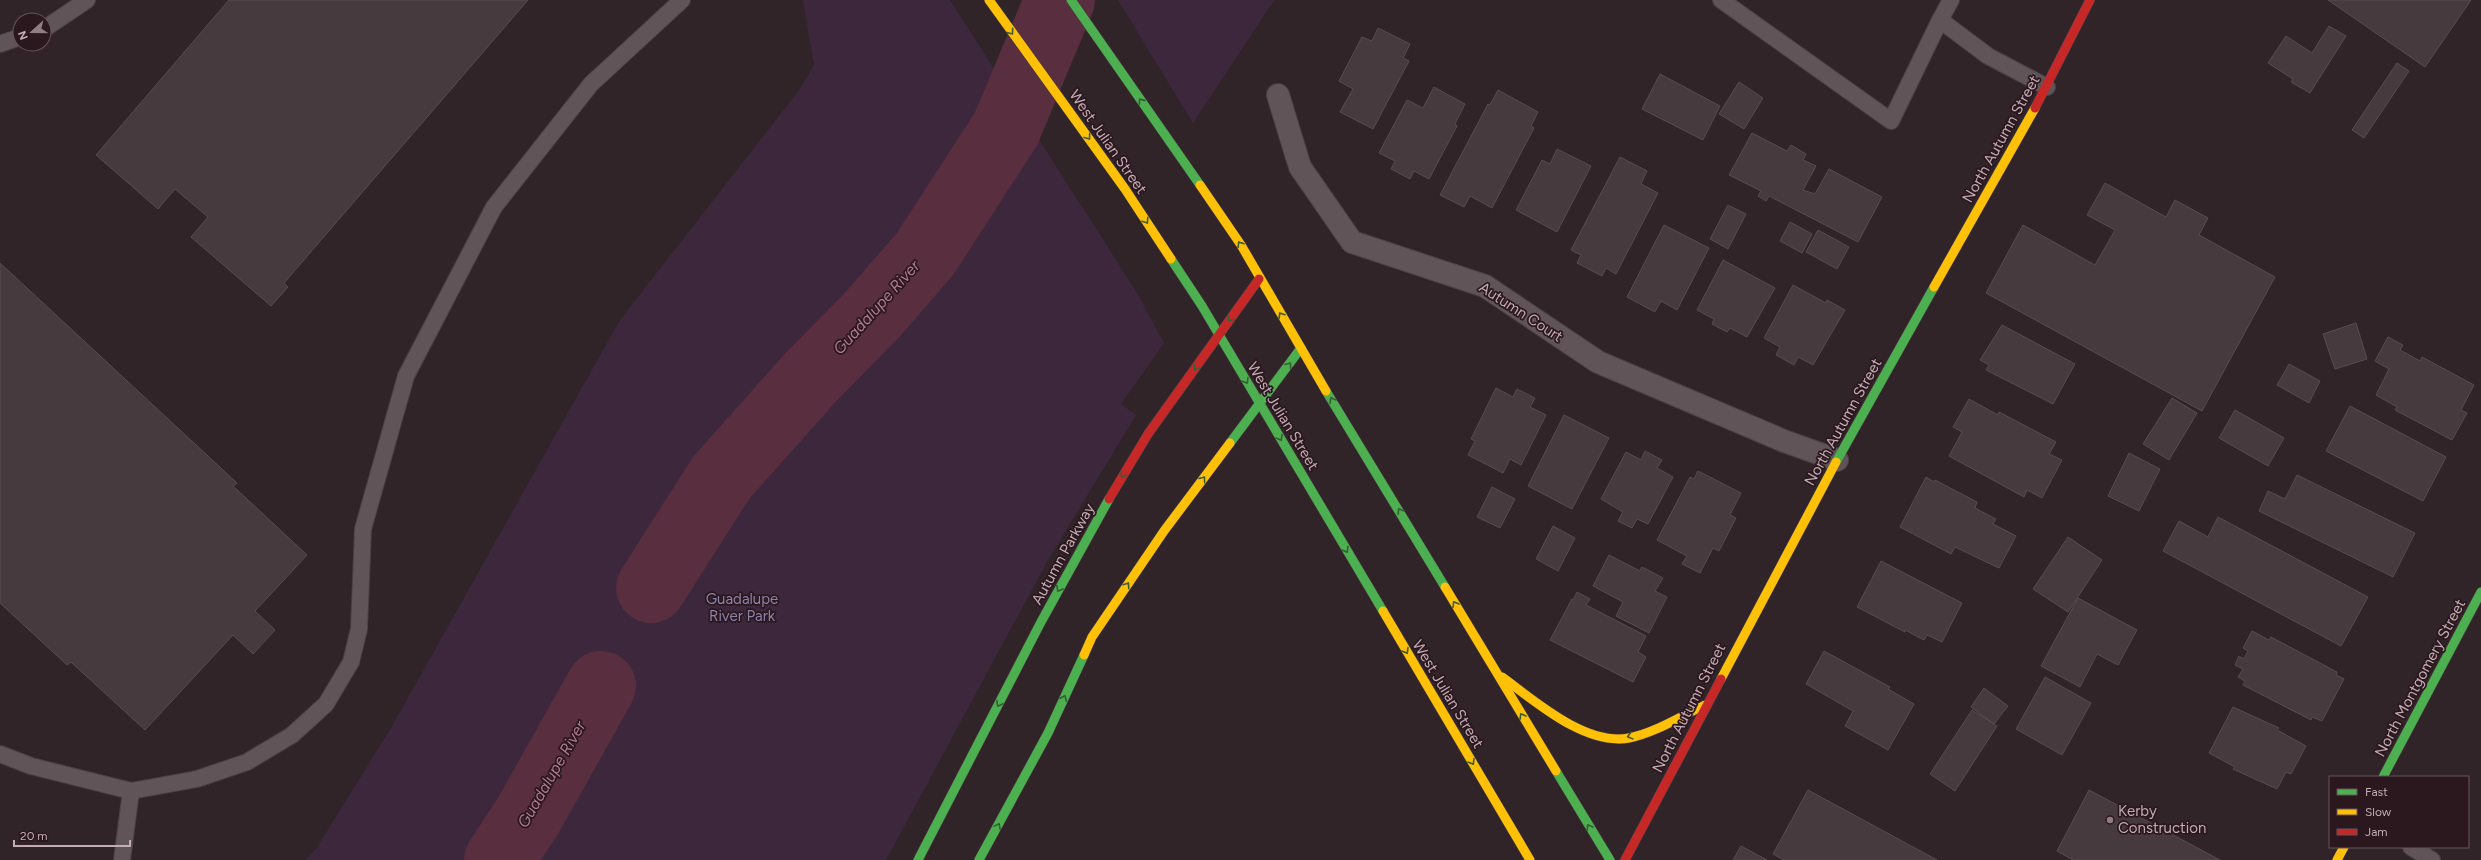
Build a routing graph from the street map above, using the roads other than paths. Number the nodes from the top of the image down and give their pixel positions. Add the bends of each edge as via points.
1 (87, 0) edge
2 (682, 0) edge
3 (989, 0) edge
4 (1071, 0) edge
5 (1721, 0) edge
6 (1951, 0) edge
7 (2090, 0) edge
8 (1940, 20) junction
9 (52, 24) edge
10 (12, 40) edge
11 (0, 44) edge
12 (2047, 87) junction
13 (1278, 95) dead end
14 (1258, 279) junction
15 (1218, 336) junction
16 (1301, 348) junction
17 (1260, 405) junction
18 (1837, 460) junction
19 (2481, 592) edge
20 (1495, 672) junction
21 (1705, 706) junction
22 (0, 754) edge
23 (2384, 776) edge
24 (131, 791) junction
25 (2343, 848) edge
26 (2413, 848) edge
27 (122, 860) edge
28 (918, 860) edge
29 (980, 860) edge
30 (1530, 860) edge
31 (1610, 860) edge
32 (1625, 860) edge
33 (2337, 860) edge
34 (2432, 860) edge

1 - 9 lane
2 - 24 lane via 591,84 494,207 406,376 363,528 359,629 351,662 326,704 292,735 247,762 197,780
3 -> 15 main road, West Julian Street via 1125,188 1202,306
14 -> 4 main road via 1241,245
5 - 8 lane via 1891,121
6 - 8 lane
7 - 12 main road, North Autumn Street
8 - 12 lane via 1988,56
10 - 11 lane
12 - 18 main road, North Autumn Street
13 - 18 street, Autumn Court via 1300,167 1352,242 1485,286 1598,362 1784,441
14 -> 15 main road, Autumn Parkway
16 -> 14 main road
15 -> 17 main road, West Julian Street
15 -> 28 main road, Autumn Parkway via 1148,434 1099,516
17 -> 16 main road
20 -> 16 main road
29 -> 17 main road via 1048,733 1092,637 1164,531
17 -> 30 main road, West Julian Street
18 - 21 main road, North Autumn Street
19 - 23 main road, North Montgomery Street
21 -> 20 main road via 1628,738 1609,737 1580,730
31 -> 20 main road
21 - 32 main road, North Autumn Street
22 - 24 lane via 31,766
24 - 27 lane
25 - 33 main road
26 - 34 lane

